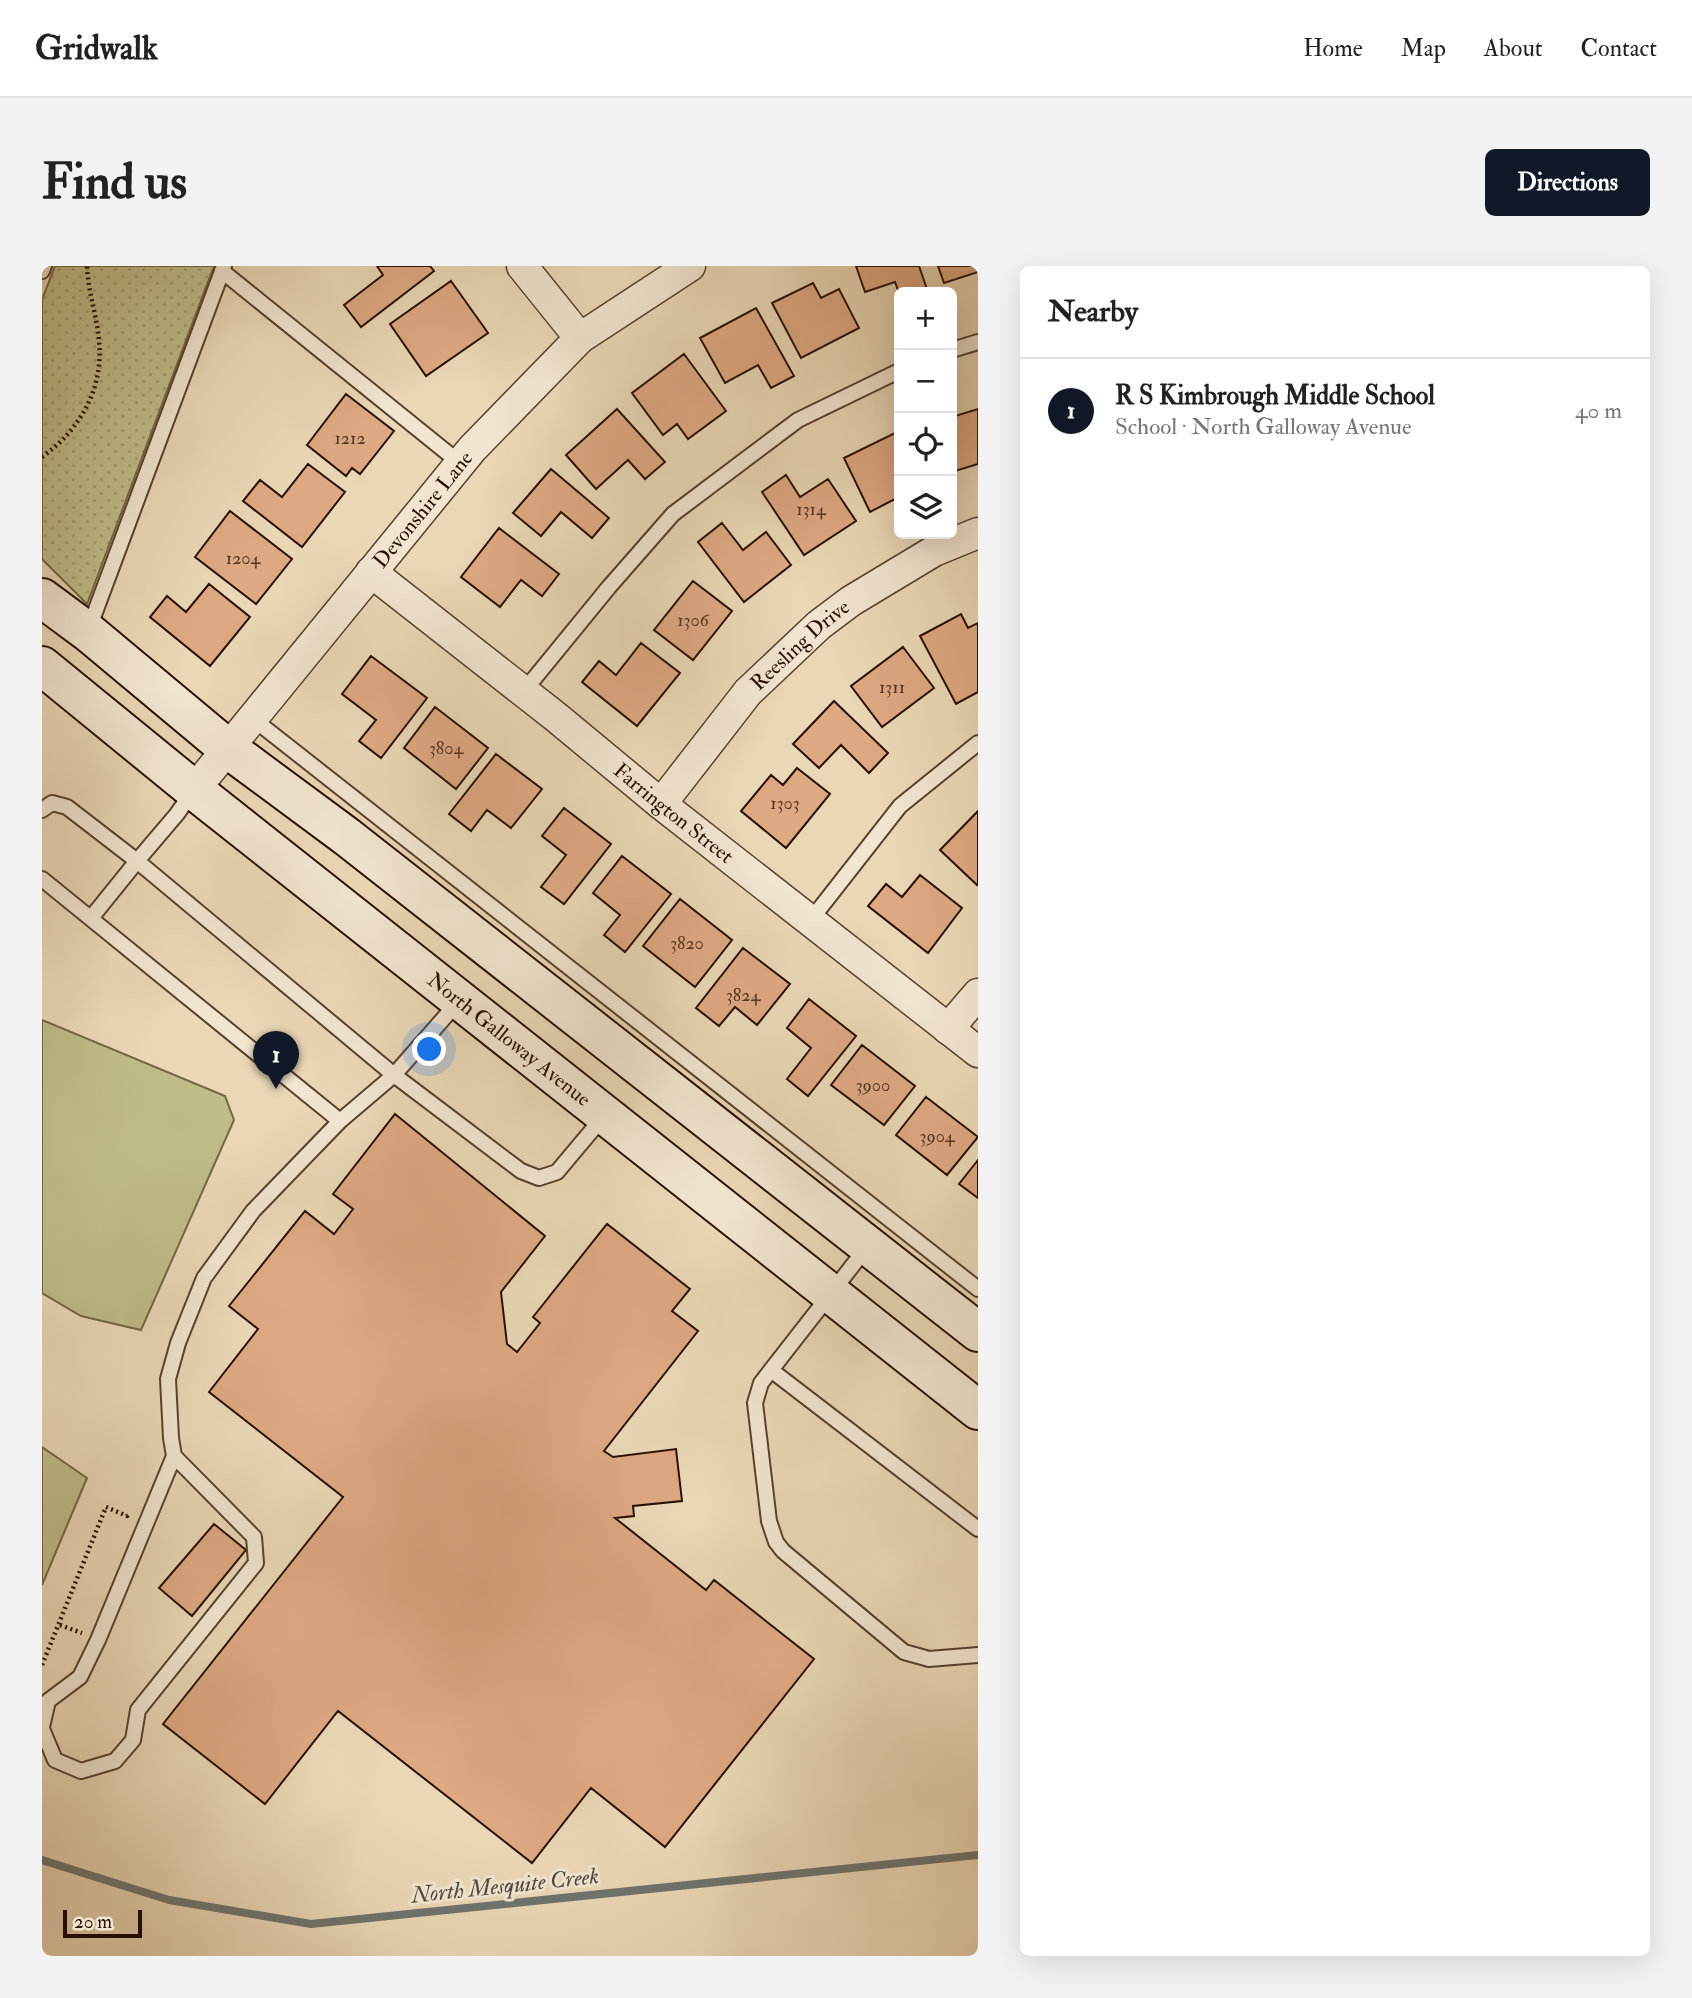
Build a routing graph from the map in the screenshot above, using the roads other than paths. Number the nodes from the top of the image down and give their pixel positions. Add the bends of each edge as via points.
1 (522, 266) edge
2 (690, 266) edge
3 (223, 269) edge
4 (580, 338) junction
5 (978, 342) edge
6 (957, 348) edge
7 (894, 373) edge
8 (460, 463) junction
9 (978, 533) edge
10 (371, 572) junction
11 (42, 598) edge
12 (88, 632) junction
13 (42, 666) edge
14 (524, 691) junction
15 (252, 718) junction
16 (978, 743) edge
17 (227, 748) junction
18 (194, 790) junction
19 (661, 804) junction
20 (42, 810) edge
21 (137, 861) junction
22 (42, 879) edge
23 (90, 918) junction
24 (810, 921) junction
25 (499, 956) junction
26 (978, 994) edge
27 (460, 1000) junction
28 (948, 1030) junction
29 (978, 1052) edge
30 (394, 1075) junction
31 (605, 1115) junction
32 (340, 1121) junction
33 (868, 1245) junction
34 (978, 1289) edge
35 (830, 1293) junction
36 (978, 1332) edge
37 (771, 1370) junction
38 (978, 1410) edge
39 (174, 1456) junction
40 (978, 1530) edge
41 (978, 1655) edge
42 (42, 1728) edge

1 - 4 street
2 - 4 street, Devonshire Lane
3 - 8 lane
3 - 12 lane
4 - 8 street, Devonshire Lane
5 - 6 lane
7 - 14 lane via 798,420 673,514
8 - 10 street, Devonshire Lane
9 - 19 street, Reesling Drive via 934,551 819,625 748,692
10 - 14 street, Farrington Street
10 - 15 street, Devonshire Lane
11 - 12 main road
12 - 17 main road
13 - 18 main road, North Galloway Avenue
14 - 19 street, Farrington Street
15 - 17 street, Devonshire Lane
15 - 34 lane
16 - 24 lane via 900,806
17 - 18 street, Devonshire Lane
17 - 25 main road
18 - 21 lane
18 - 27 main road, North Galloway Avenue
19 - 24 street, Farrington Street
20 - 21 lane via 52,803 67,807
21 - 23 lane
21 - 30 lane
22 - 23 lane
23 - 32 lane
24 - 28 street, Farrington Street
25 - 27 main road
25 - 33 main road
26 - 28 street
27 - 30 lane
27 - 31 main road, North Galloway Avenue
28 - 29 street, Farrington Street
30 - 31 lane via 521,1171 539,1178 557,1172
30 - 32 lane
31 - 35 main road, North Galloway Avenue
32 - 39 lane via 253,1211 204,1278 168,1379
33 - 35 lane
33 - 36 main road
35 - 37 lane
35 - 38 main road, North Galloway Avenue
37 - 40 lane
37 - 41 lane via 755,1403 769,1521 776,1542 904,1651 929,1659
39 - 42 lane via 98,1640 80,1677 48,1701
39 - 42 lane via 254,1537 256,1563 138,1710 133,1740 115,1761 81,1771 55,1760

